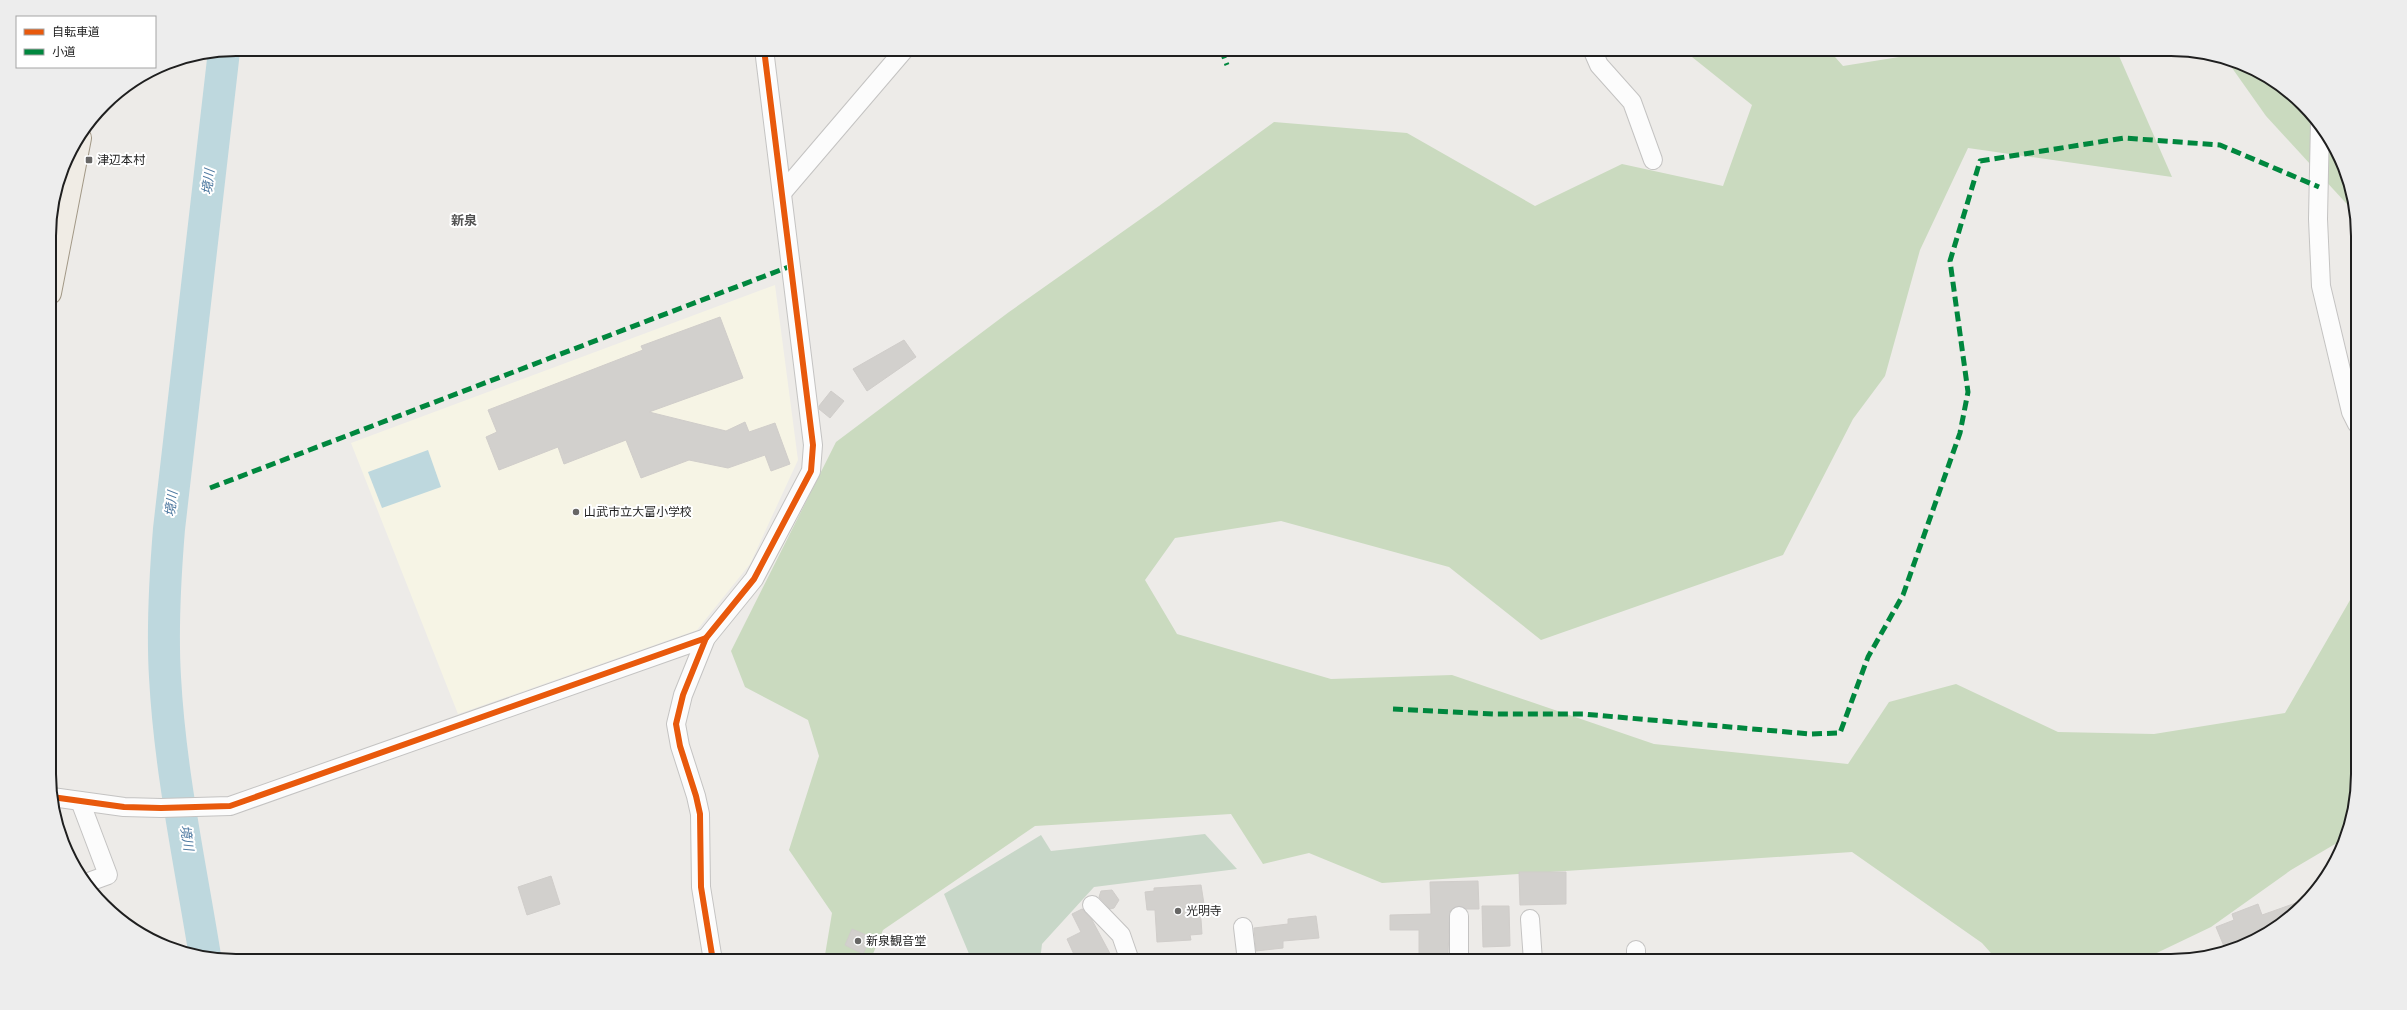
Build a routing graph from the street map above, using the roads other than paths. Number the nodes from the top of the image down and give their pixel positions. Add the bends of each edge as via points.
1 (765, 56) edge
2 (899, 56) edge
3 (1595, 56) edge
4 (2320, 134) edge
5 (77, 153) edge
6 (1653, 160) dead end
7 (782, 193) junction
8 (56, 244) edge
9 (2351, 412) edge
10 (706, 638) junction
11 (58, 798) edge
12 (80, 801) junction
13 (91, 881) edge
14 (1092, 905) dead end
15 (1459, 916) dead end
16 (1530, 919) dead end
17 (1243, 927) dead end
18 (712, 954) edge
19 (1127, 954) edge
20 (1245, 954) edge
21 (1459, 954) edge
22 (1532, 954) edge

1 - 7 street
2 - 7 street
3 - 6 street via 1599,65 1632,102
4 - 9 street via 2318,219 2321,286
5 - 8 main road
7 - 10 street via 812,445 811,471 754,579
10 - 12 street via 230,806 124,807
10 - 18 street via 683,694 676,724 700,814 701,887
11 - 12 street
12 - 13 street via 108,874
14 - 19 street via 1121,936
15 - 21 street
16 - 22 street
17 - 20 street

